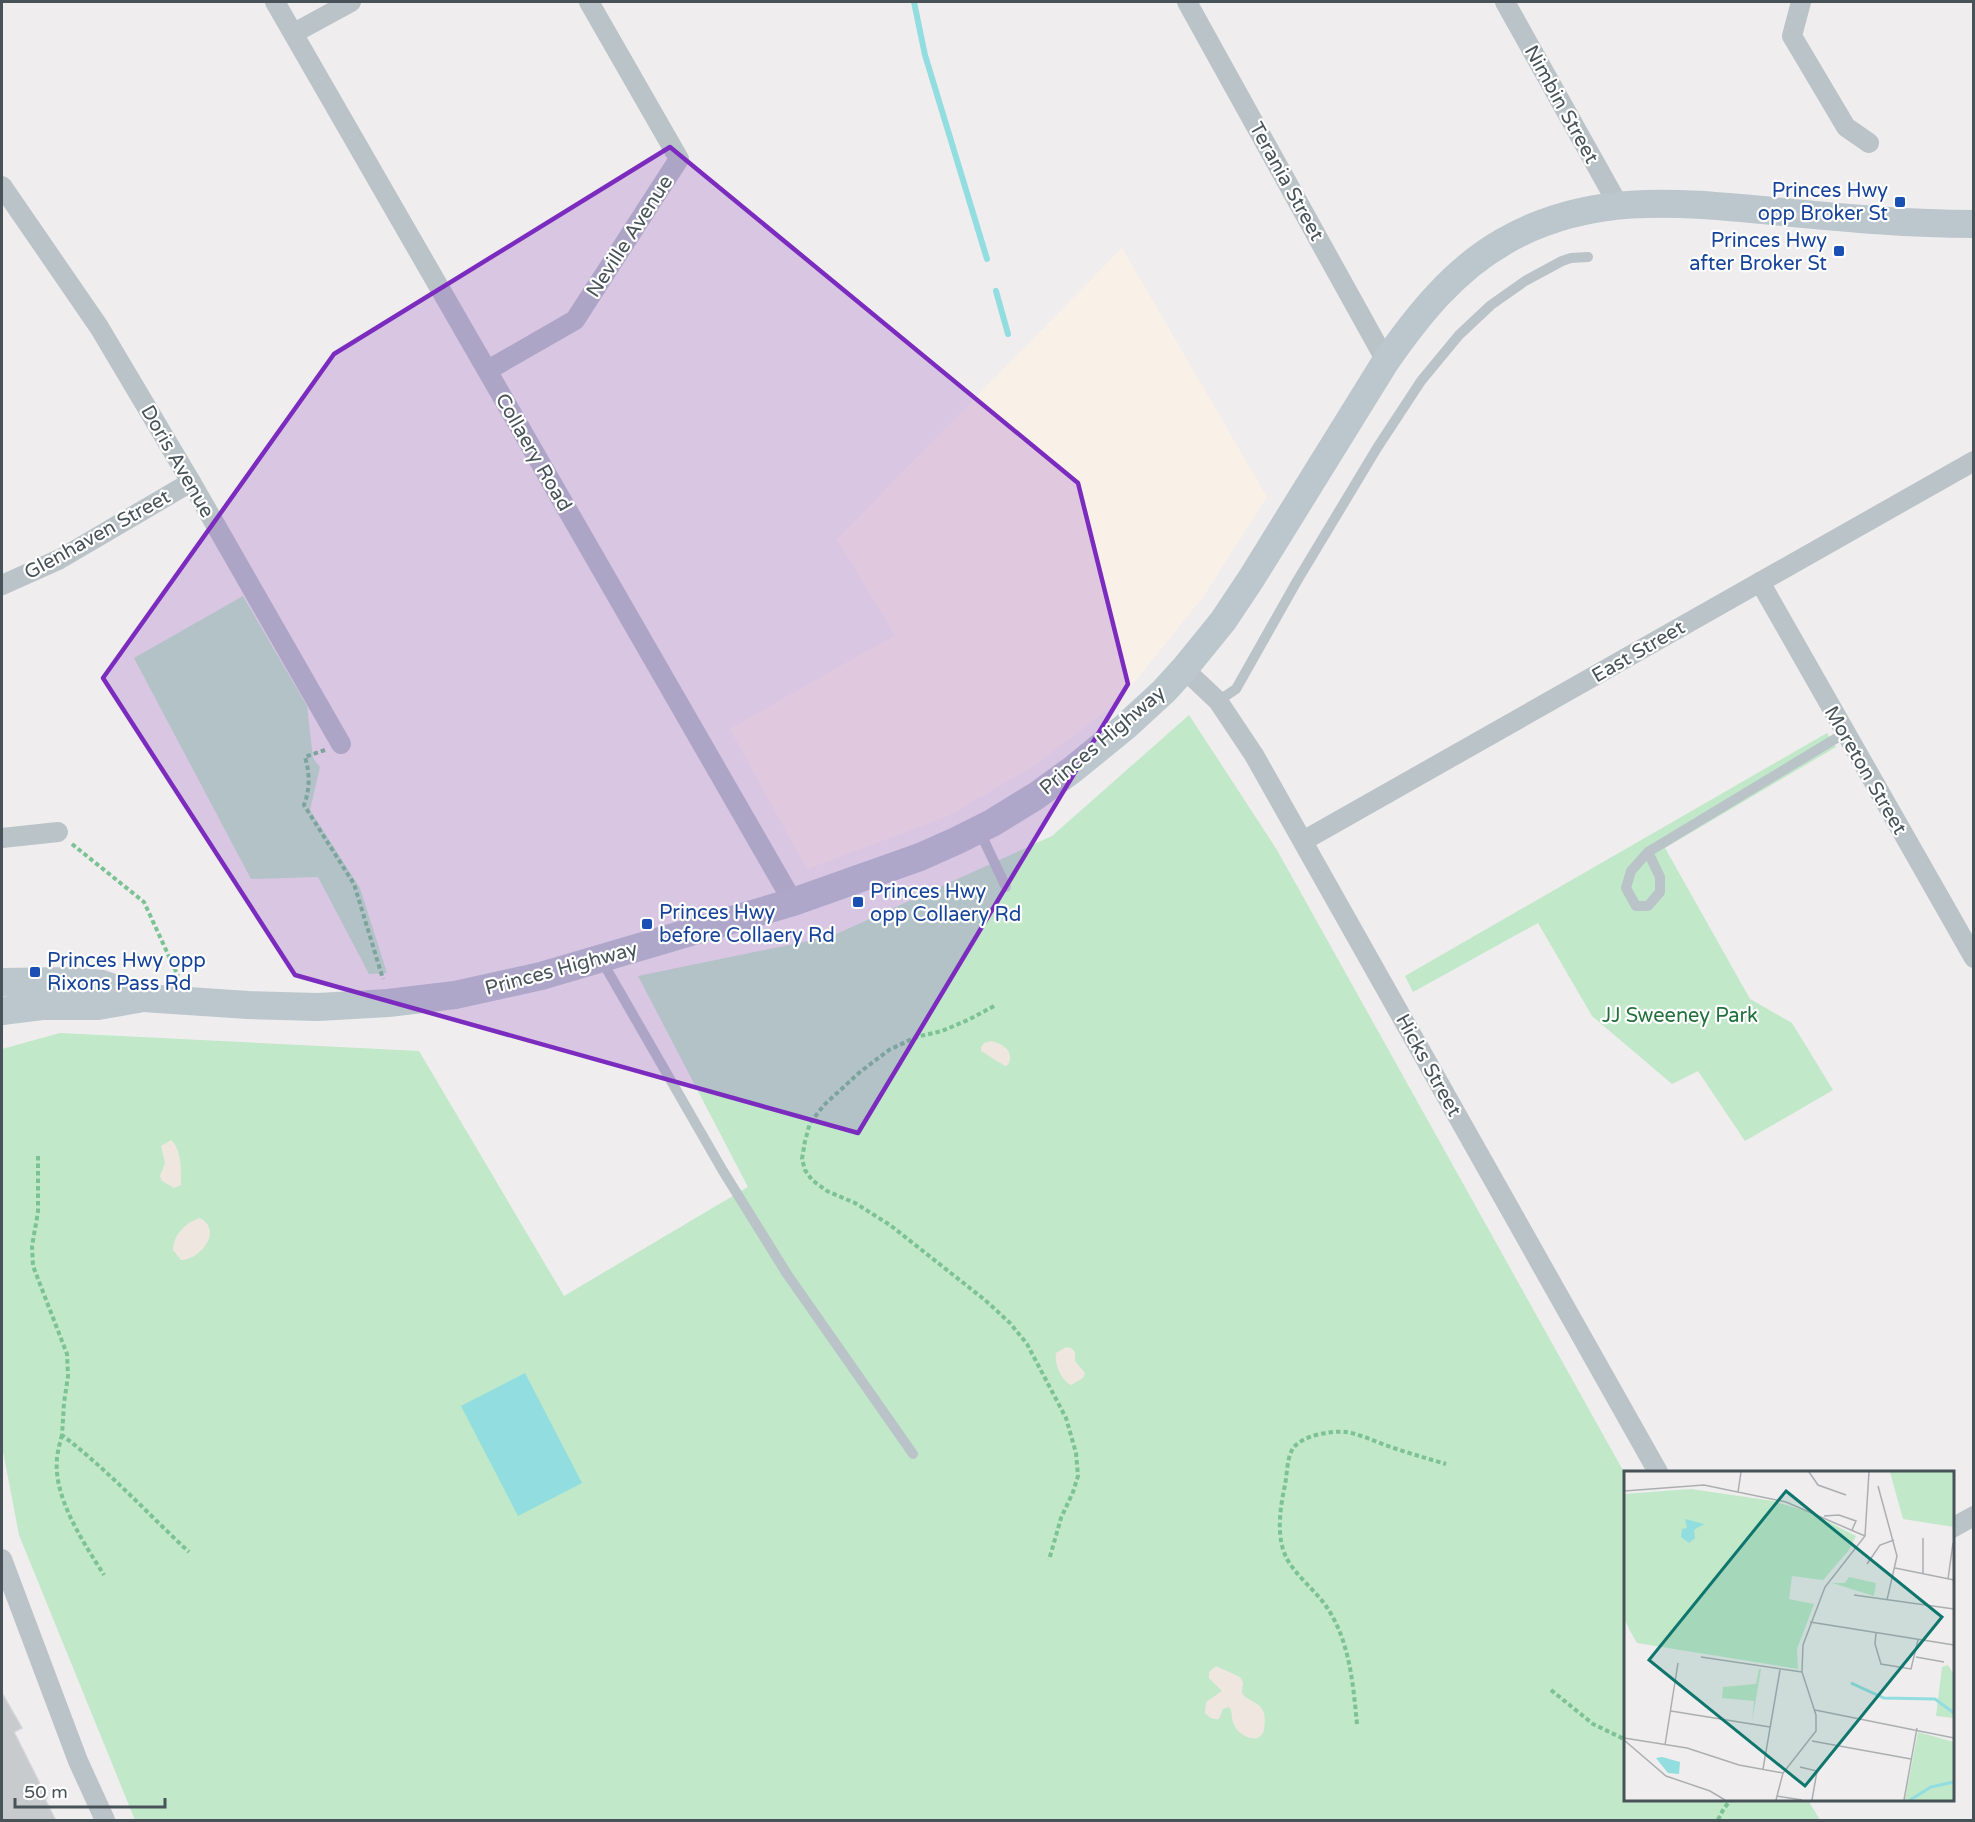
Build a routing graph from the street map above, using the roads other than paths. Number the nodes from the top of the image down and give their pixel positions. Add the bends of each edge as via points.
1 (275, 2) edge
2 (351, 2) edge
3 (589, 2) edge
4 (1187, 2) edge
5 (1506, 2) edge
6 (1801, 2) edge
7 (294, 33) junction
8 (1869, 143) dead end
9 (2, 186) edge
10 (1619, 206) junction
11 (1974, 224) edge
12 (1588, 257) dead end
13 (1386, 361) junction
14 (488, 370) junction
15 (1974, 461) edge
16 (191, 482) junction
17 (1760, 582) junction
18 (2, 585) edge
19 (1184, 669) junction
20 (1218, 702) junction
21 (1845, 734) junction
22 (341, 744) road end
23 (979, 829) junction
24 (58, 832) road end
25 (2, 838) edge
26 (1303, 841) junction
27 (1648, 852) junction
28 (1006, 887) dead end
29 (793, 902) junction
30 (601, 958) junction
31 (1974, 958) edge
32 (2, 982) edge
33 (143, 998) junction
34 (2, 1011) edge
35 (914, 1454) dead end
36 (1657, 1471) edge
37 (1974, 1516) edge
38 (1954, 1527) edge
39 (2, 1559) edge
40 (105, 1821) edge

1 - 7 street, Collaery Road
2 - 7 street
3 - 14 street, Neville Avenue via 679,159 575,320
4 - 13 street, Terania Street
5 - 10 street, Nimbin Street
6 - 8 street via 1792,36 1846,127
7 - 14 street, Collaery Road
9 - 16 street, Doris Avenue via 99,327
10 - 11 main road, Princes Highway via 1667,203 1889,222
10 - 13 main road, Princes Highway via 1547,222 1494,247 1440,292
12 - 20 lane via 1562,261 1491,305 1421,381 1297,580 1236,689
13 - 19 main road, Princes Highway via 1228,613
14 - 29 street, Collaery Road
15 - 17 street, East Street
16 - 18 street, Glenhaven Street via 60,560
16 - 22 street, Doris Avenue
17 - 21 street, Moreton Street
17 - 26 street, East Street
19 - 20 street, Hicks Street
19 - 23 main road, Princes Highway via 1126,726 1072,771
20 - 26 street, Hicks Street via 1254,755
21 - 27 lane
21 - 31 street, Moreton Street
23 - 28 lane
23 - 29 main road, Princes Highway via 920,857
24 - 25 street
26 - 36 street, Hicks Street
27 - 27 lane via 1631,871 1626,888 1636,906 1648,906 1660,892 1660,877
29 - 30 main road, Princes Highway
30 - 33 main road, Princes Highway via 496,987 388,1003 248,1005
30 - 35 lane via 786,1274
32 - 33 main road, Princes Highway via 102,984
33 - 34 main road, Princes Highway via 98,1006
37 - 38 street
39 - 40 street via 78,1761

